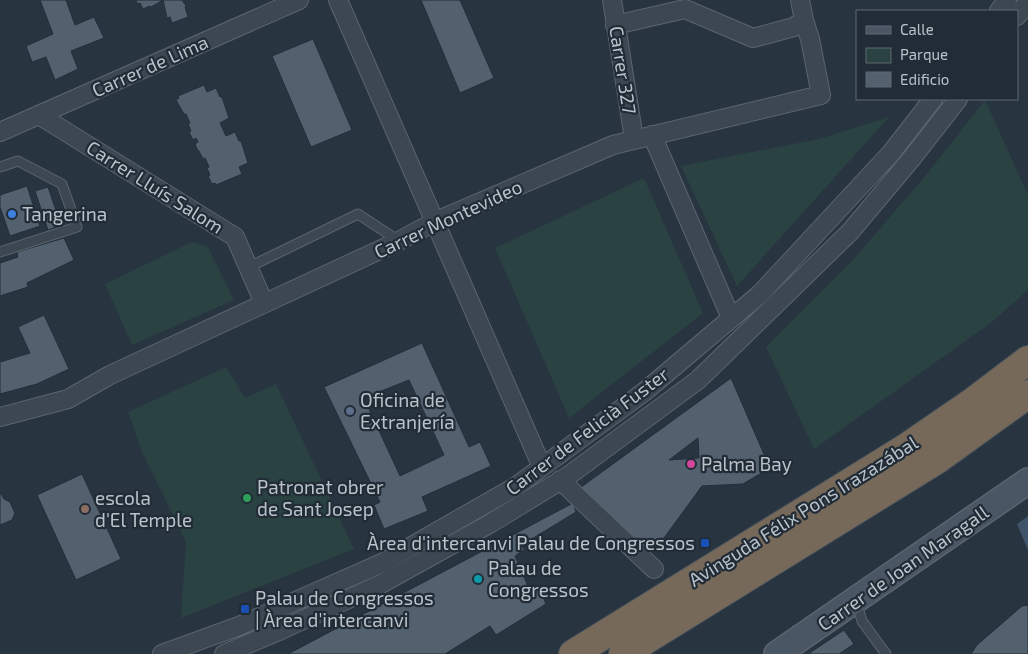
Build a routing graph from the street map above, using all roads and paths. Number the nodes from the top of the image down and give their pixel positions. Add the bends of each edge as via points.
1 (299, 0) edge
2 (338, 0) edge
3 (612, 0) edge
4 (800, 0) edge
5 (1028, 2) edge
6 (1018, 15) edge
7 (804, 20) junction
8 (616, 24) junction
9 (931, 100) edge
10 (957, 100) edge
11 (39, 115) junction
12 (0, 132) edge
13 (652, 135) junction
14 (634, 139) junction
15 (0, 167) edge
16 (434, 222) junction
17 (399, 241) junction
18 (0, 252) edge
19 (249, 267) junction
20 (264, 303) junction
21 (731, 318) junction
22 (1028, 360) edge
23 (1028, 394) edge
24 (0, 417) edge
25 (542, 467) junction
26 (560, 480) junction
27 (1028, 481) edge
28 (654, 569) dead end
29 (859, 611) dead end
30 (162, 654) edge
31 (224, 654) edge
32 (573, 654) edge
33 (624, 654) edge
34 (777, 654) edge
35 (886, 654) edge

1 - 11 street, Carrer de Lima
2 - 16 street
3 - 8 street, Carrer 327
4 - 7 street, Carrer Montevideo
5 - 6 street
7 - 8 street via 794,27 754,38 685,9
7 - 13 street, Carrer Montevideo via 821,94
8 - 14 street, Carrer 327
9 - 21 street, Carrer de Felicià Fuster via 891,153 846,202 760,294
10 - 26 street, Carrer de Felicià Fuster via 850,232 698,380
11 - 12 street, Carrer de Lima
11 - 19 street, Carrer Lluís Salom via 235,237
13 - 14 street, Carrer Montevideo
13 - 21 street
14 - 16 street, Carrer Montevideo via 613,145
15 - 18 lane via 18,161 62,184 77,226
16 - 17 street, Carrer Montevideo
16 - 25 street
17 - 19 lane via 358,214
17 - 20 street, Carrer Montevideo
19 - 20 street, Carrer Lluís Salom
20 - 24 street, Carrer Montevideo via 110,375 68,399
21 - 25 street, Carrer de Felicià Fuster via 644,392
22 - 32 highway, Avinguda Félix Pons Irazazábal via 904,449
23 - 33 highway, Avinguda Félix Pons Irazazábal via 931,464
25 - 30 street, Carrer de Felicià Fuster via 492,500 382,563 239,626
26 - 28 street
26 - 31 street, Carrer de Felicià Fuster via 491,523 381,584
27 - 34 street, Carrer de Joan Maragall
29 - 35 lane via 862,621

